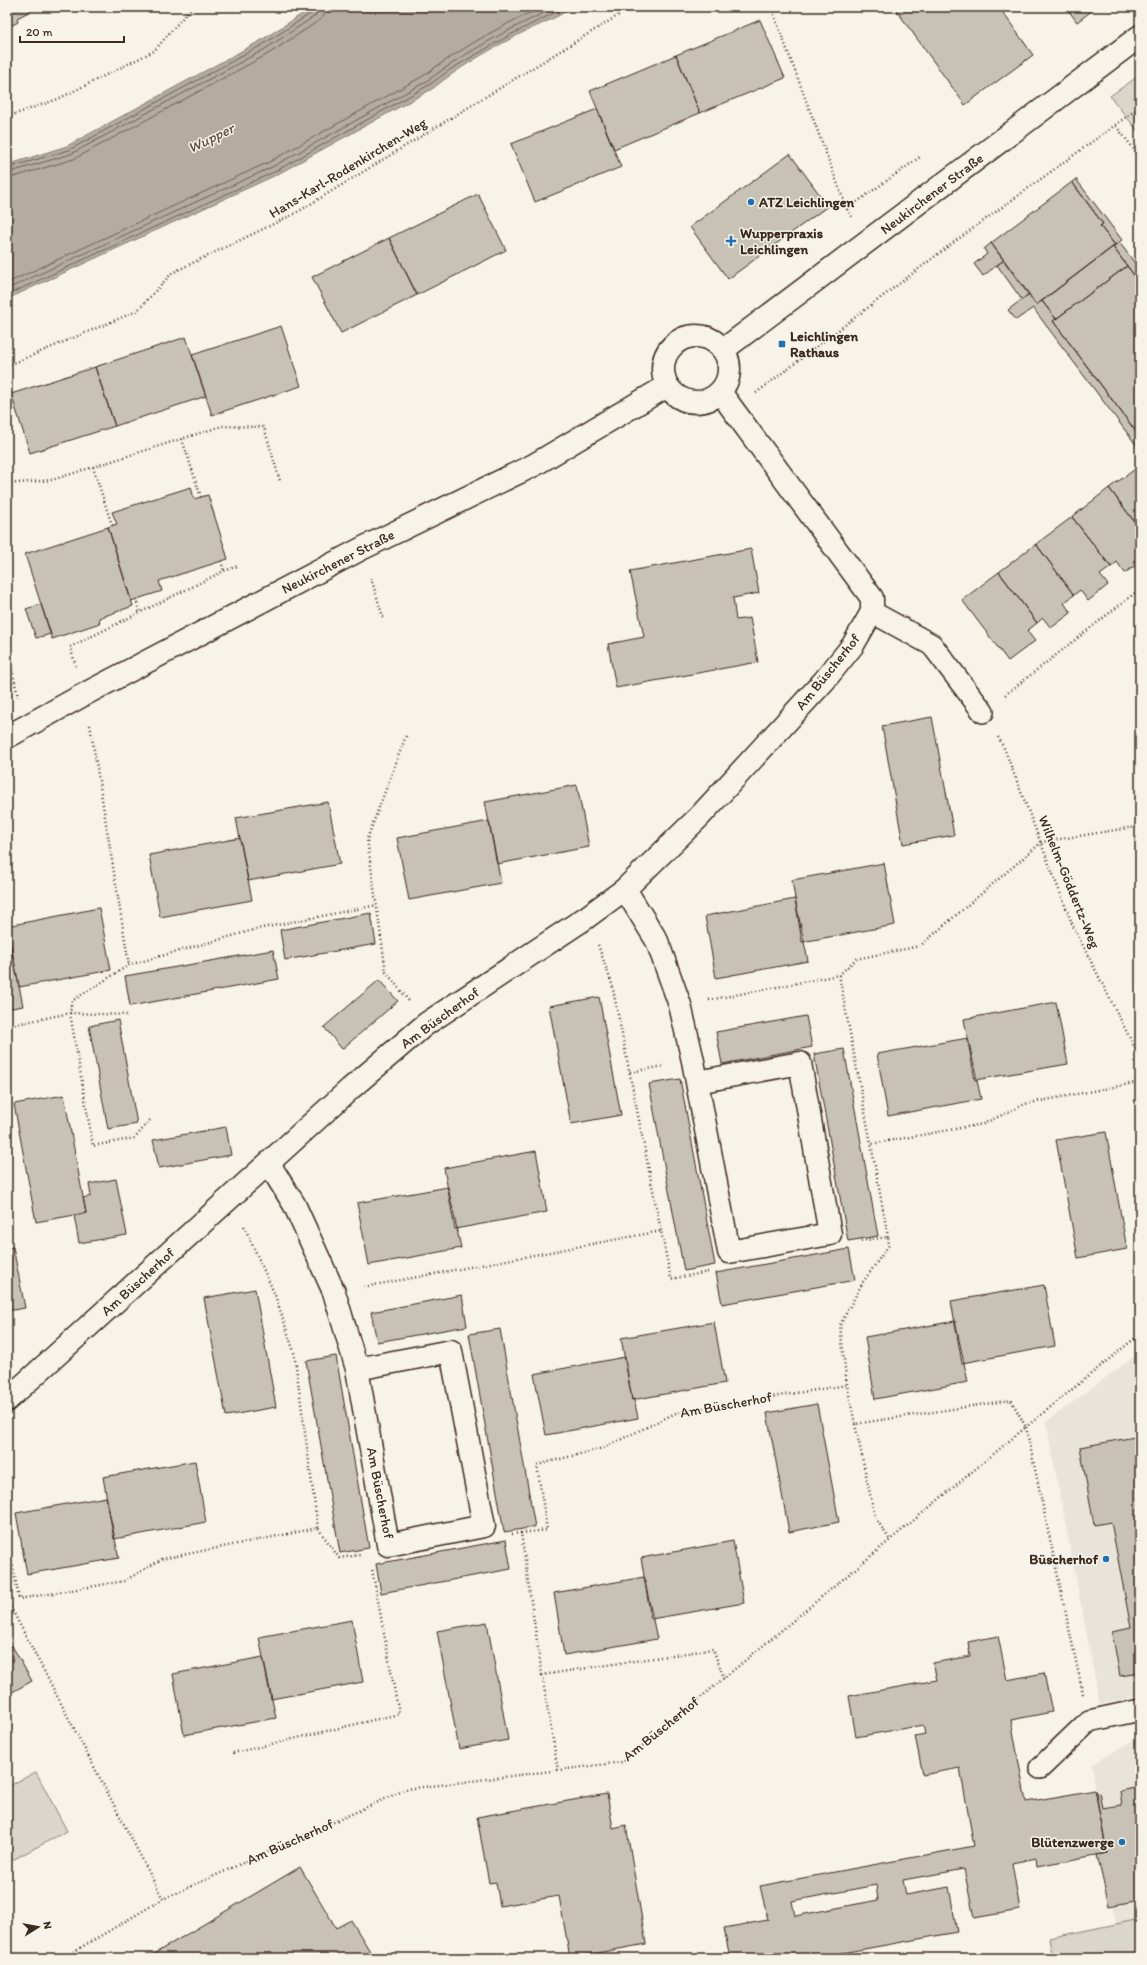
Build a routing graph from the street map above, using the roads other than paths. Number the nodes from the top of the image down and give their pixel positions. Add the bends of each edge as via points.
1 (1140, 36) edge
2 (723, 350) junction
3 (667, 386) junction
4 (720, 392) junction
5 (872, 612) junction
6 (983, 712) road end
7 (16, 732) edge
8 (625, 889) junction
9 (697, 1082) junction
10 (269, 1164) junction
11 (357, 1369) junction
12 (7, 1400) edge
13 (1140, 1710) edge
14 (1040, 1768) dead end

1 - 2 street, Neukirchener Straße
2 - 3 street via 713,341 699,336 685,338 675,344 667,353 664,364 663,375
2 - 4 street via 728,360 729,372
3 - 4 street via 686,401 698,403 710,400
3 - 7 street, Neukirchener Straße via 534,465 363,548
4 - 5 street via 872,598
5 - 6 lane via 932,645
5 - 8 street, Am Büscherhof via 853,645 824,681 700,816
8 - 9 street via 657,942 680,1005
8 - 10 street, Am Büscherhof via 588,917 426,1024 350,1089
9 - 9 street via 729,1252 830,1234 800,1063
10 - 11 street, Am Büscherhof via 294,1204 334,1292
10 - 12 street, Am Büscherhof
11 - 11 street, Am Büscherhof via 379,1549 484,1526 451,1352
13 - 14 lane via 1088,1721

